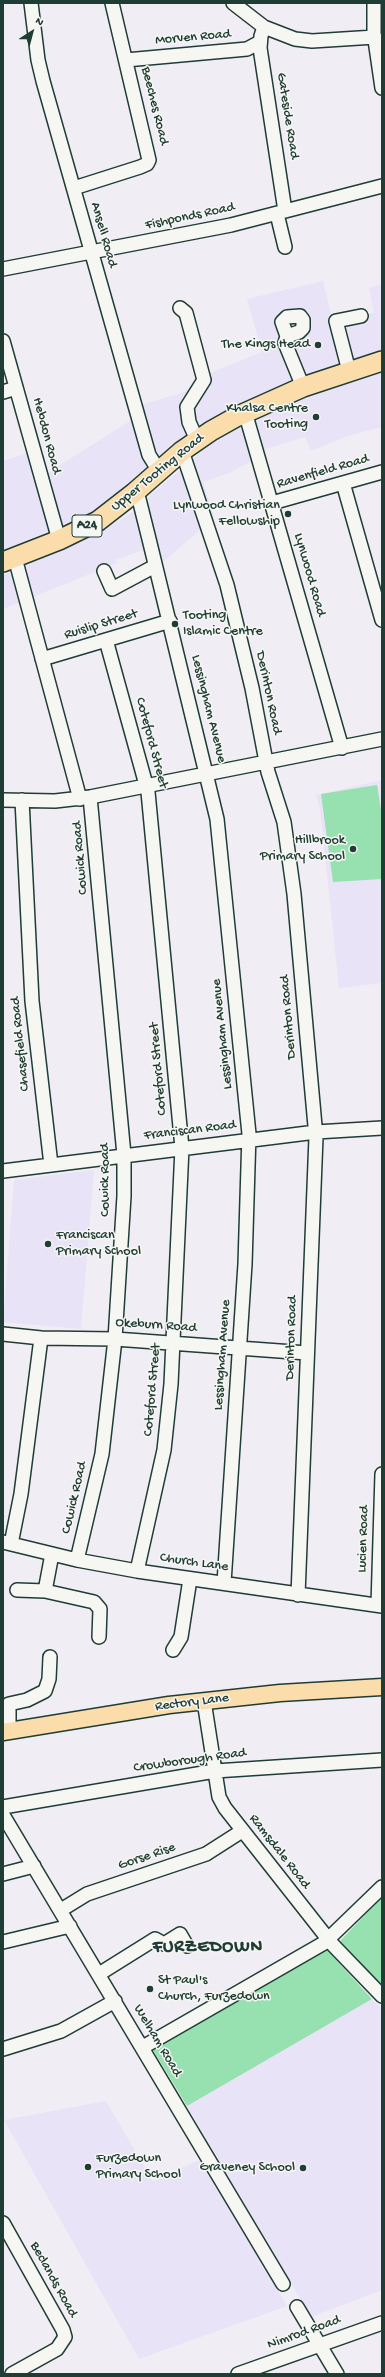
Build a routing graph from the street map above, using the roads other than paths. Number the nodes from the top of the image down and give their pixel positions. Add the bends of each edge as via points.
1 (31, 3) edge
2 (112, 3) edge
3 (233, 3) edge
4 (374, 3) edge
5 (264, 27) junction
6 (377, 34) edge
7 (260, 42) junction
8 (126, 60) junction
9 (382, 88) edge
10 (382, 186) edge
11 (74, 188) junction
12 (281, 213) junction
13 (285, 247) dead end
14 (92, 253) junction
15 (3, 269) edge
16 (180, 308) dead end
17 (360, 316) dead end
18 (287, 336) dead end
19 (3, 341) edge
20 (382, 361) edge
21 (349, 371) junction
22 (303, 387) junction
23 (16, 388) junction
24 (3, 392) edge
25 (245, 412) junction
26 (198, 440) junction
27 (182, 451) junction
28 (159, 471) junction
29 (382, 472) edge
30 (343, 483) junction
31 (134, 493) junction
32 (272, 503) junction
33 (59, 540) junction
34 (9, 560) edge
35 (155, 566) junction
36 (104, 571) dead end
37 (382, 620) edge
38 (170, 621) junction
39 (106, 640) junction
40 (42, 659) junction
41 (382, 739) edge
42 (342, 748) junction
43 (266, 764) junction
44 (207, 773) junction
45 (147, 786) junction
46 (85, 798) junction
47 (3, 800) edge
48 (22, 800) junction
49 (382, 1128) edge
50 (316, 1132) junction
51 (249, 1140) junction
52 (182, 1148) junction
53 (124, 1155) junction
54 (51, 1164) junction
55 (3, 1171) edge
56 (3, 1334) edge
57 (41, 1338) junction
58 (115, 1339) junction
59 (173, 1344) junction
60 (239, 1348) junction
61 (307, 1353) junction
62 (382, 1474) edge
63 (7, 1543) edge
64 (52, 1554) junction
65 (77, 1560) junction
66 (137, 1571) junction
67 (190, 1578) junction
68 (224, 1583) junction
69 (17, 1590) dead end
70 (45, 1591) junction
71 (298, 1594) junction
72 (380, 1605) edge
73 (99, 1637) dead end
74 (174, 1650) dead end
75 (50, 1657) dead end
76 (382, 1687) edge
77 (204, 1701) junction
78 (6, 1731) edge
79 (382, 1760) edge
80 (214, 1771) junction
81 (3, 1807) edge
82 (3, 1815) edge
83 (242, 1831) junction
84 (34, 1866) junction
85 (3, 1874) edge
86 (382, 1887) edge
87 (61, 1910) junction
88 (70, 1926) junction
89 (328, 1940) junction
90 (3, 1942) edge
91 (187, 1946) dead end
92 (99, 1974) junction
93 (382, 1996) edge
94 (115, 2001) junction
95 (143, 2047) junction
96 (3, 2049) edge
97 (3, 2223) edge
98 (283, 2284) dead end
99 (297, 2307) dead end
100 (382, 2323) edge
101 (319, 2345) junction
102 (12, 2374) edge
103 (238, 2374) edge
104 (337, 2374) edge

1 - 11 street, Ansell Road via 38,60
2 - 8 street, Beeches Road
3 - 5 street
4 - 6 street
5 - 6 street via 295,39 312,41
5 - 7 street, Gateside Road
6 - 9 street
7 - 8 street, Morven Road via 251,48 240,50
7 - 12 street, Gateside Road
8 - 11 street, Beeches Road via 150,158 140,167
10 - 12 street, Fishponds Road
11 - 14 street, Ansell Road
12 - 13 street, Gateside Road
12 - 14 street, Fishponds Road via 231,226
14 - 15 street, Fishponds Road
14 - 28 street, Ansell Road via 149,455
16 - 26 street via 186,313 204,380 187,407 189,422
17 - 21 street via 336,321
18 - 22 street via 285,343
19 - 23 street, Hebdon Road
20 - 21 highway, Upper Tooting Road / A24
21 - 22 highway, Upper Tooting Road / A24
22 - 25 highway, Upper Tooting Road / A24
23 - 24 street
23 - 33 street, Hebdon Road
25 - 26 highway, Upper Tooting Road / A24
25 - 32 street, Lynwood Road
26 - 27 highway, Upper Tooting Road / A24
27 - 28 highway, Upper Tooting Road / A24
27 - 43 street, Derinton Road via 227,585 252,688
28 - 31 highway, Upper Tooting Road / A24
29 - 30 street, Ravenfield Road
30 - 32 street, Ravenfield Road
30 - 37 street
31 - 33 highway, Upper Tooting Road / A24 via 98,521
31 - 35 street, Lessingham Avenue via 139,499
32 - 42 street, Lynwood Road
33 - 34 highway, Upper Tooting Road / A24
34 - 40 street, Cowick Road
35 - 36 street via 112,589
35 - 38 street, Lessingham Avenue
38 - 39 street, Ruislip Street
38 - 44 street, Lessingham Avenue
39 - 40 street, Ruislip Street
39 - 45 street, Coteford Street
40 - 46 street, Cowick Road
41 - 42 street
42 - 43 street
43 - 44 street
43 - 50 street, Derinton Road via 287,838
44 - 45 street
44 - 51 street, Lessingham Avenue via 219,831
45 - 46 street
45 - 52 street, Coteford Street
46 - 48 street via 55,801
46 - 53 street, Cowick Road
47 - 48 street
48 - 54 street, Chasefield Road via 32,1001
49 - 50 street, Franciscan Road
50 - 51 street, Franciscan Road
50 - 61 street, Derinton Road
51 - 52 street, Franciscan Road
51 - 60 street, Lessingham Avenue
52 - 53 street, Franciscan Road
52 - 59 street, Coteford Street
53 - 54 street, Franciscan Road
53 - 58 street, Cowick Road via 124,1196
54 - 55 street, Franciscan Road
56 - 57 street, Okeburn Road
57 - 58 street, Okeburn Road
57 - 63 street via 21,1494
58 - 59 street, Okeburn Road
58 - 65 street, Cowick Road via 102,1454
59 - 60 street, Okeburn Road
59 - 66 street, Coteford Street via 164,1450
60 - 61 street, Okeburn Road
60 - 68 street, Lessingham Avenue
61 - 71 street, Derinton Road
62 - 72 street, Lucien Road
63 - 64 street, Church Lane
64 - 65 street, Church Lane
64 - 70 street
65 - 66 street, Church Lane
66 - 67 street, Church Lane
67 - 68 street, Church Lane
67 - 74 street via 181,1637
68 - 71 street, Church Lane
69 - 70 street
70 - 73 street via 98,1604
71 - 72 street, Church Lane
75 - 78 street via 49,1679 45,1691 27,1700 9,1704
76 - 77 main road, Rectory Lane
77 - 78 main road, Rectory Lane
77 - 80 street, Ramsdale Road
79 - 80 street, Crowborough Road
80 - 81 street, Crowborough Road
80 - 83 street, Ramsdale Road via 221,1802
82 - 84 street, Welham Road
83 - 87 street, Gorse Rise via 206,1854 87,1894
83 - 89 street, Ramsdale Road
84 - 85 street
84 - 87 street, Welham Road
86 - 89 street
87 - 88 street, Welham Road
88 - 90 street
88 - 92 street, Welham Road
89 - 93 street, Ramsdale Road
89 - 95 street
91 - 92 street via 180,1934 164,1944 155,1939
92 - 94 street, Welham Road
94 - 95 street, Welham Road
94 - 96 street via 61,2031
95 - 98 street, Welham Road
97 - 102 street, Beclands Road via 63,2330 64,2337 57,2349
99 - 101 street
100 - 101 street, Nimrod Road
101 - 103 street, Nimrod Road
101 - 104 street

